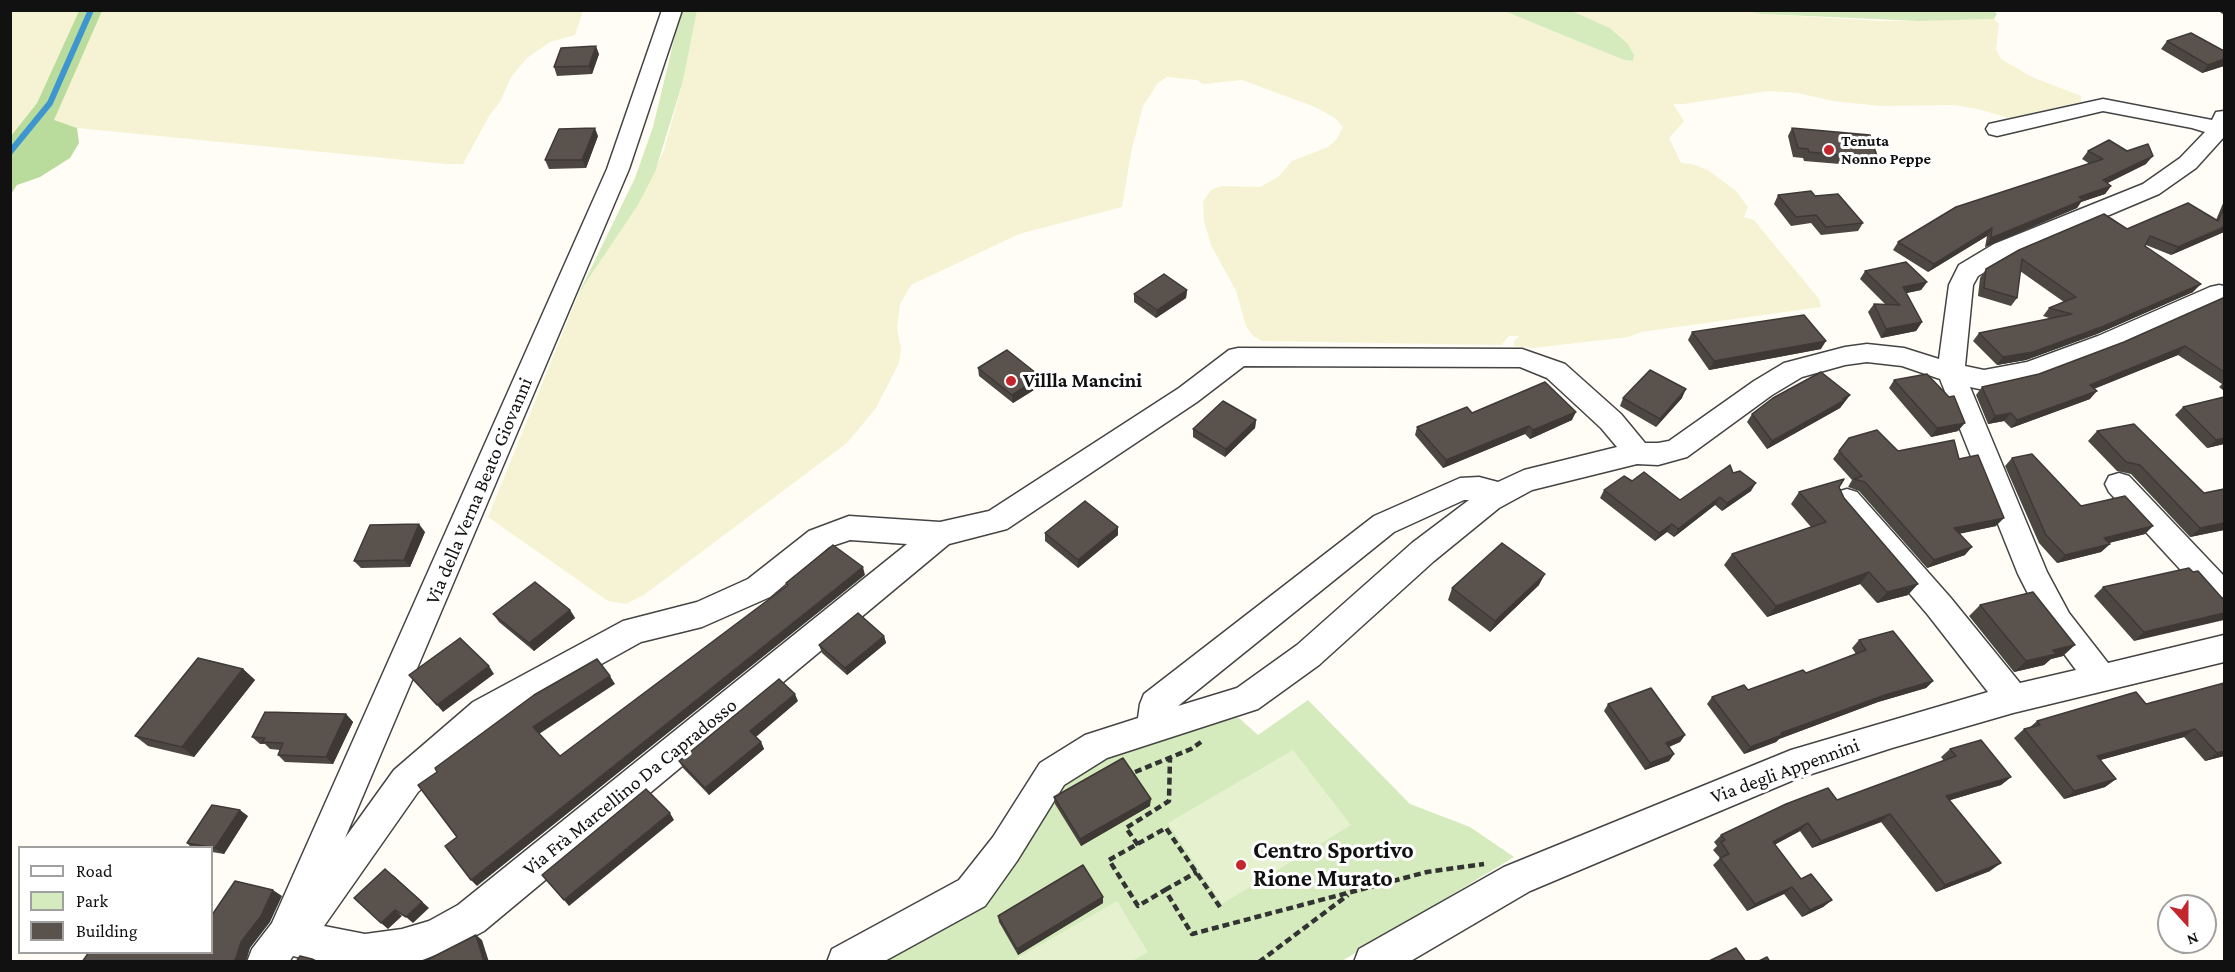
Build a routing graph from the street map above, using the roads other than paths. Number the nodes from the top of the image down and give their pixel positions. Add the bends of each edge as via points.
1 (672, 10) edge
2 (2223, 126) edge
3 (1997, 129) dead end
4 (2224, 296) edge
5 (1951, 373) junction
6 (1637, 453) junction
7 (2119, 484) dead end
8 (1501, 494) junction
9 (1847, 500) edge
10 (940, 534) junction
11 (2224, 596) edge
12 (2224, 649) edge
13 (2101, 678) junction
14 (2013, 699) junction
15 (1153, 729) junction
16 (275, 949) edge
17 (845, 962) edge
18 (1372, 962) edge

1 - 16 street, Via della Verna Beato Giovanni via 618,169
2 - 3 street via 2103,105
2 - 5 street via 2188,164 2151,189 2003,250 1968,271 1961,285
4 - 5 street via 2219,293 2031,371 1984,380
5 - 6 street via 1904,357 1867,353 1845,356 1793,370 1677,450
5 - 13 street via 2033,574 2058,622
6 - 8 street via 1524,481
6 - 10 street via 1611,421 1556,371 1522,358 1239,357 997,522
7 - 11 street
8 - 15 street via 1423,552 1308,655 1247,699
8 - 15 street via 1479,488 1460,489 1384,524 1156,704
9 - 14 street
10 - 16 street, Via Frà Marcellino Da Capradosso via 471,918 411,946 365,953
10 - 16 street via 849,528 819,539 759,588 702,614 634,630 485,712 406,782 318,908
12 - 13 street, Via degli Appennini
13 - 14 street, Via degli Appennini
14 - 18 street, Via degli Appennini via 1791,765 1517,879
15 - 17 street via 1097,746 1052,774 972,893

